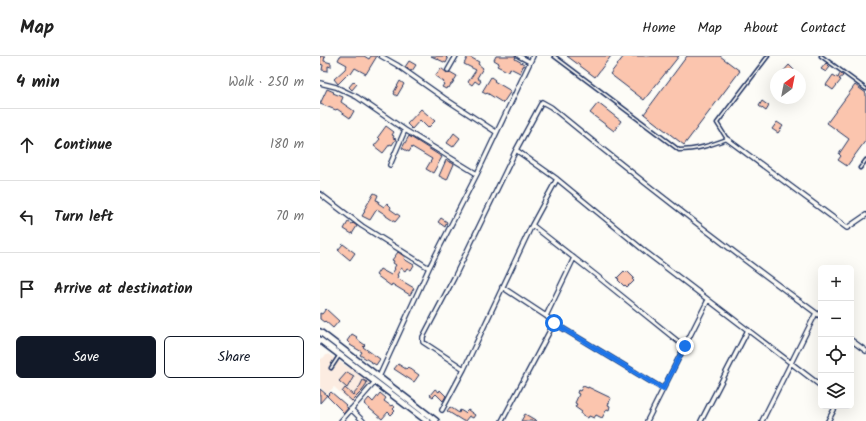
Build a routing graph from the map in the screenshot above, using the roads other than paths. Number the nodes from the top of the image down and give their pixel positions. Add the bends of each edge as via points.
1 (381, 56) edge
2 (456, 56) edge
3 (519, 56) edge
4 (532, 56) edge
5 (554, 56) edge
6 (768, 56) edge
7 (821, 56) edge
8 (530, 62) junction
9 (448, 70) dead end
10 (320, 83) edge
11 (866, 89) edge
12 (405, 130) junction
13 (496, 132) junction
14 (727, 140) junction
15 (516, 150) junction
16 (866, 160) edge
17 (390, 165) dead end
18 (860, 168) dead end
19 (477, 174) junction
20 (556, 179) junction
21 (320, 194) edge
22 (866, 214) edge
23 (532, 225) junction
24 (574, 258) junction
25 (429, 268) junction
26 (502, 287) junction
27 (708, 300) junction
28 (816, 313) joint
29 (546, 316) junction
30 (554, 323) junction
31 (748, 330) junction
32 (320, 332) edge
33 (320, 340) edge
34 (854, 342) edge
35 (685, 346) junction
36 (866, 351) edge
37 (340, 355) junction
38 (791, 363) junction
39 (331, 368) dead end
40 (464, 369) junction
41 (379, 377) junction
42 (374, 382) junction
43 (818, 384) edge
44 (663, 389) junction
45 (351, 409) junction
46 (834, 409) edge
47 (442, 410) dead end
48 (341, 421) edge
49 (363, 421) edge
50 (426, 421) edge
51 (436, 421) edge
52 (502, 421) edge
53 (647, 421) edge
54 (701, 421) edge
55 (762, 421) edge
56 (828, 421) edge

1 - 13 street
2 - 9 street
3 - 8 street
4 - 8 street
5 - 14 lane via 679,150 691,150
6 - 14 lane via 717,123
7 - 11 lane
8 - 13 street
10 - 12 street via 357,97
12 - 17 street
12 - 19 street
13 - 19 street
14 - 22 street via 847,228
15 - 20 street
15 - 28 street via 542,102 749,264
15 - 40 street via 423,337 423,342
16 - 18 lane
19 - 25 street
20 - 23 street
20 - 27 street
21 - 25 street via 362,226
23 - 24 street
23 - 26 street
24 - 29 street
24 - 35 street
25 - 41 street
26 - 29 street
26 - 40 street
27 - 31 street
27 - 35 street
28 - 38 street
29 - 30 street
30 - 44 street
30 - 52 street
31 - 38 street
31 - 54 street
32 - 41 main road
33 - 37 main road
34 - 36 street
35 - 44 street
37 - 39 lane
37 - 42 main road
38 - 43 street
38 - 55 street
40 - 47 street
41 - 51 main road
42 - 45 street
42 - 50 main road
44 - 53 street
45 - 48 street
45 - 49 street
46 - 56 street

